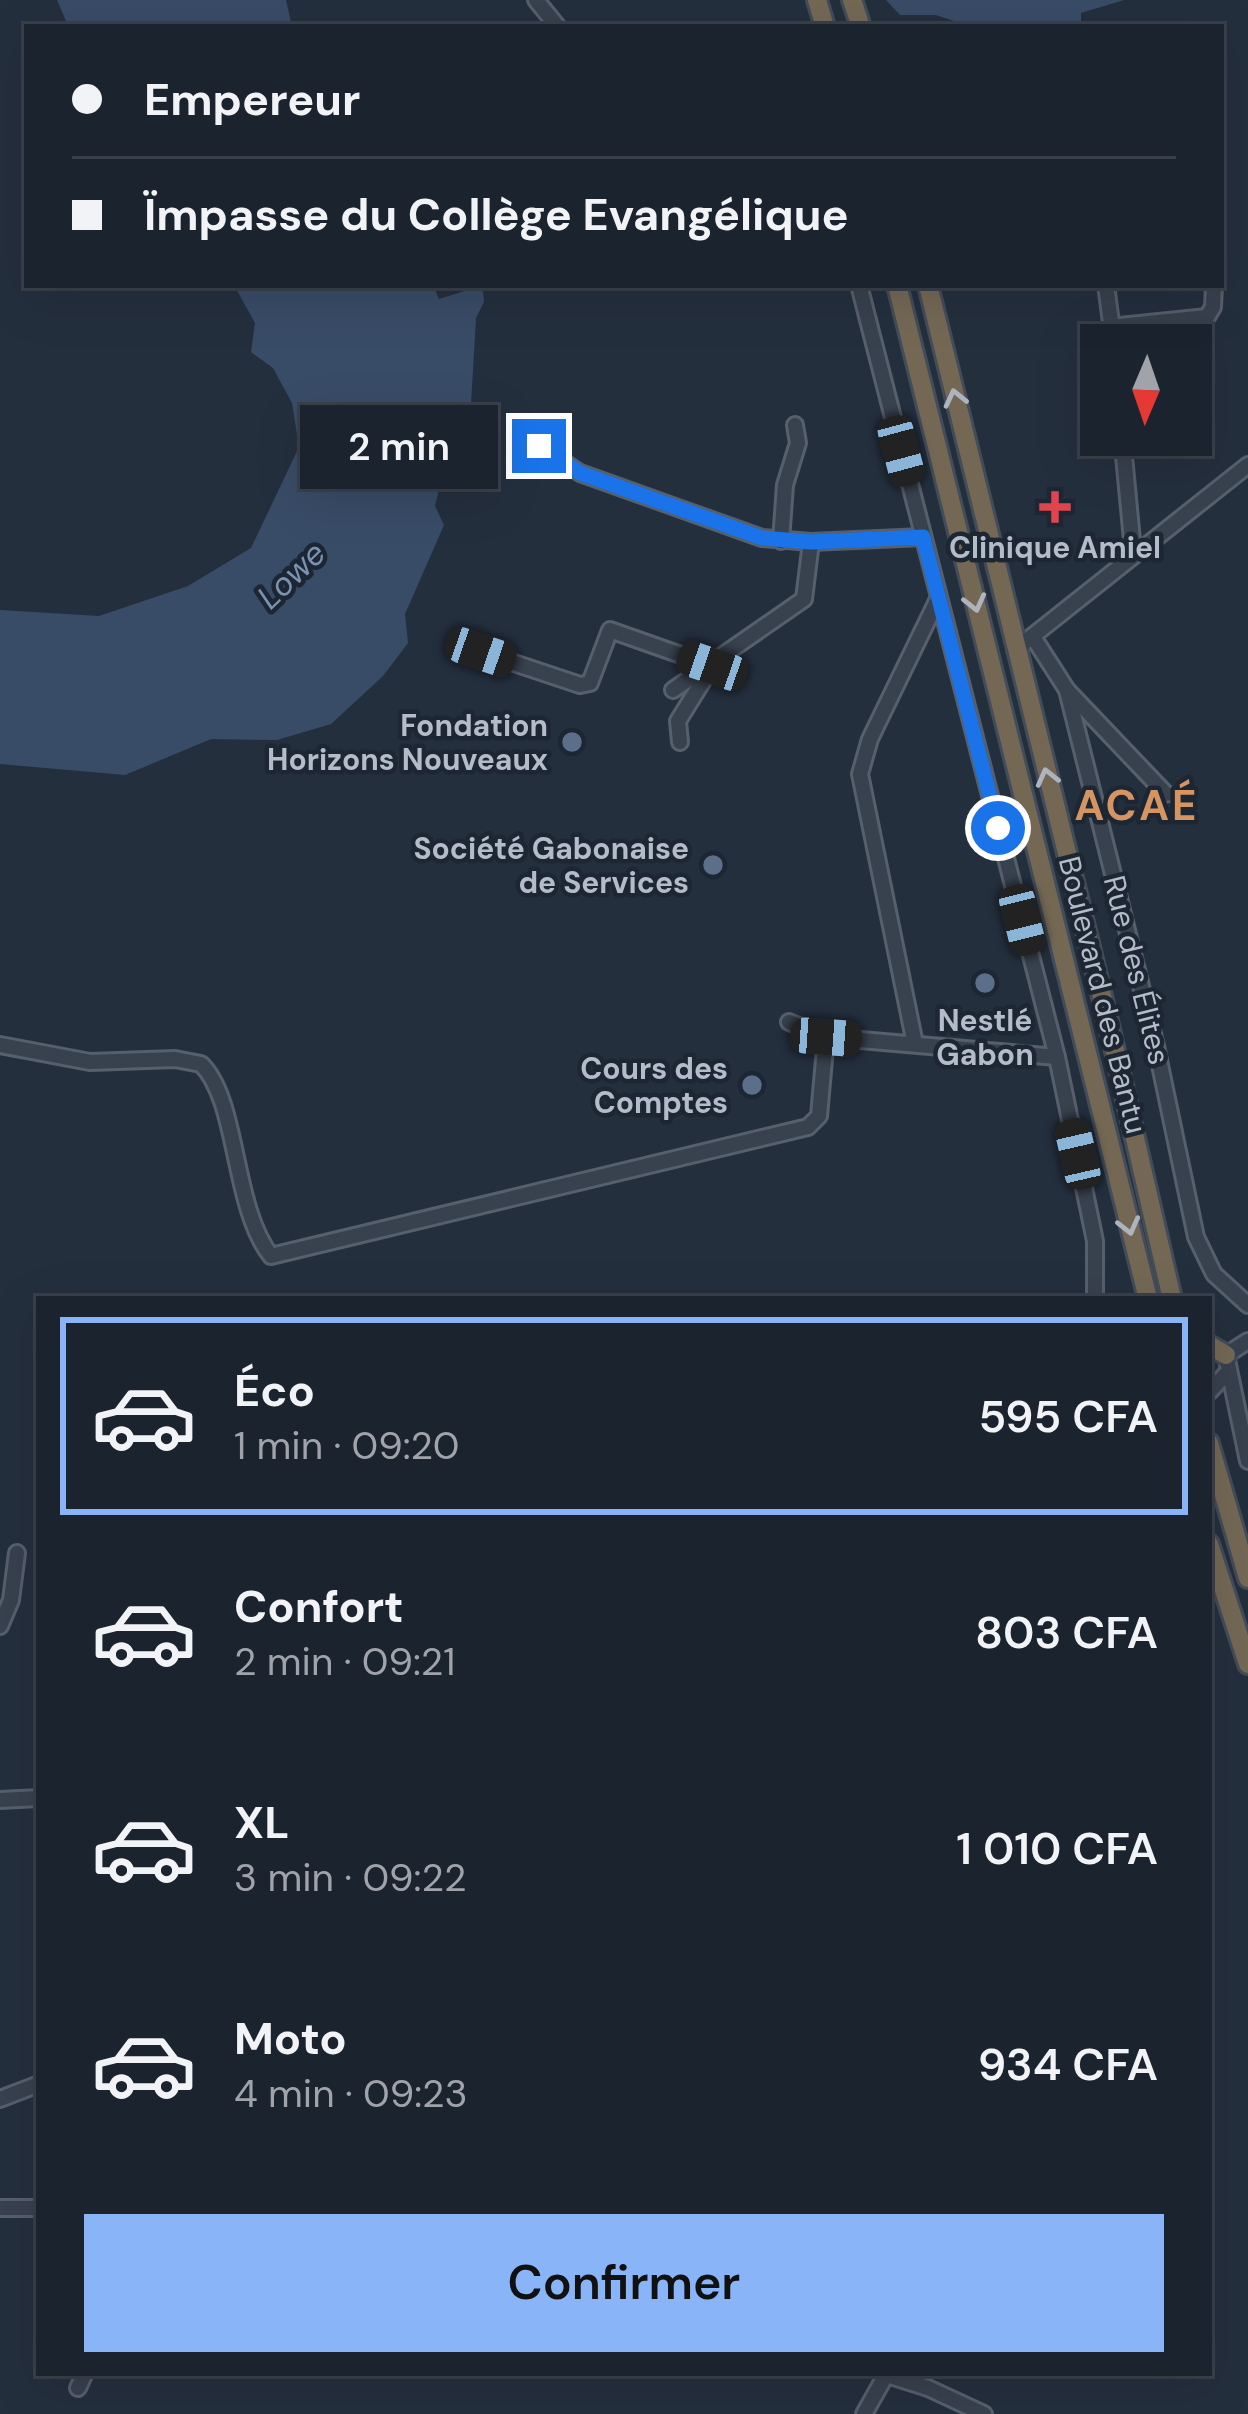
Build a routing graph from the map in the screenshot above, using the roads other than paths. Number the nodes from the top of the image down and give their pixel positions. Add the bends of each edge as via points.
1 (536, 0) edge
2 (556, 24) edge
3 (860, 288) edge
4 (898, 288) edge
5 (929, 288) edge
6 (1106, 288) edge
7 (1214, 288) edge
8 (1110, 324) edge
9 (1139, 324) edge
10 (795, 425) dead end
11 (539, 446) dead end
12 (1124, 456) edge
13 (1248, 465) edge
14 (923, 537) junction
15 (781, 542) junction
16 (811, 542) junction
17 (1139, 551) junction
18 (938, 599) junction
19 (1033, 637) junction
20 (1015, 650) junction
21 (481, 652) dead end
22 (712, 666) junction
23 (673, 690) dead end
24 (1067, 690) junction
25 (680, 742) dead end
26 (1166, 794) dead end
27 (789, 1022) dead end
28 (826, 1037) junction
29 (915, 1044) junction
30 (0, 1045) edge
31 (1057, 1058) junction
32 (1095, 1296) edge
33 (1147, 1296) edge
34 (1171, 1296) edge
35 (1248, 1305) edge
36 (1248, 1341) edge
37 (1221, 1357) edge
38 (1212, 1453) edge
39 (1248, 1461) edge
40 (17, 1553) dead end
41 (1212, 1554) edge
42 (1248, 1578) edge
43 (1212, 1596) edge
44 (0, 1626) edge
45 (1238, 1636) junction
46 (1248, 1664) edge
47 (36, 1798) edge
48 (0, 1800) edge
49 (36, 2085) edge
50 (0, 2099) edge
51 (0, 2208) edge
52 (36, 2208) edge
53 (882, 2376) edge
54 (889, 2376) edge
55 (864, 2414) edge
56 (983, 2414) edge

1 - 2 street
3 - 14 street
4 -> 33 highway, Boulevard des Bantu
20 -> 5 highway, Boulevard des Bantu
6 - 8 street
7 - 9 street via 1208,317
10 - 15 street
11 - 15 street via 580,473
12 - 17 street
13 - 17 street
14 - 16 street
14 - 18 street
15 - 16 street
16 - 22 street via 804,599
17 - 19 street
18 - 29 street via 860,775
18 - 31 street
19 - 20 street
19 - 24 street
34 -> 20 highway, Boulevard des Bantu
21 - 22 street via 580,685 590,683 610,630
22 - 23 street
22 - 25 street via 678,722
24 - 26 street
24 - 35 street, Rue des Élites via 1196,1237 1214,1274
27 - 28 street
28 - 29 street
28 - 30 street via 819,1116 808,1127 271,1256 254,1230 215,1086 201,1064 89,1062
29 - 31 street
31 - 32 street via 1095,1241
36 - 37 street
37 - 39 street
38 - 42 highway
40 - 44 street
41 - 45 highway
43 - 45 highway
45 - 46 highway
47 - 48 street
49 - 50 street
51 - 52 street
53 - 55 street
54 - 56 street

